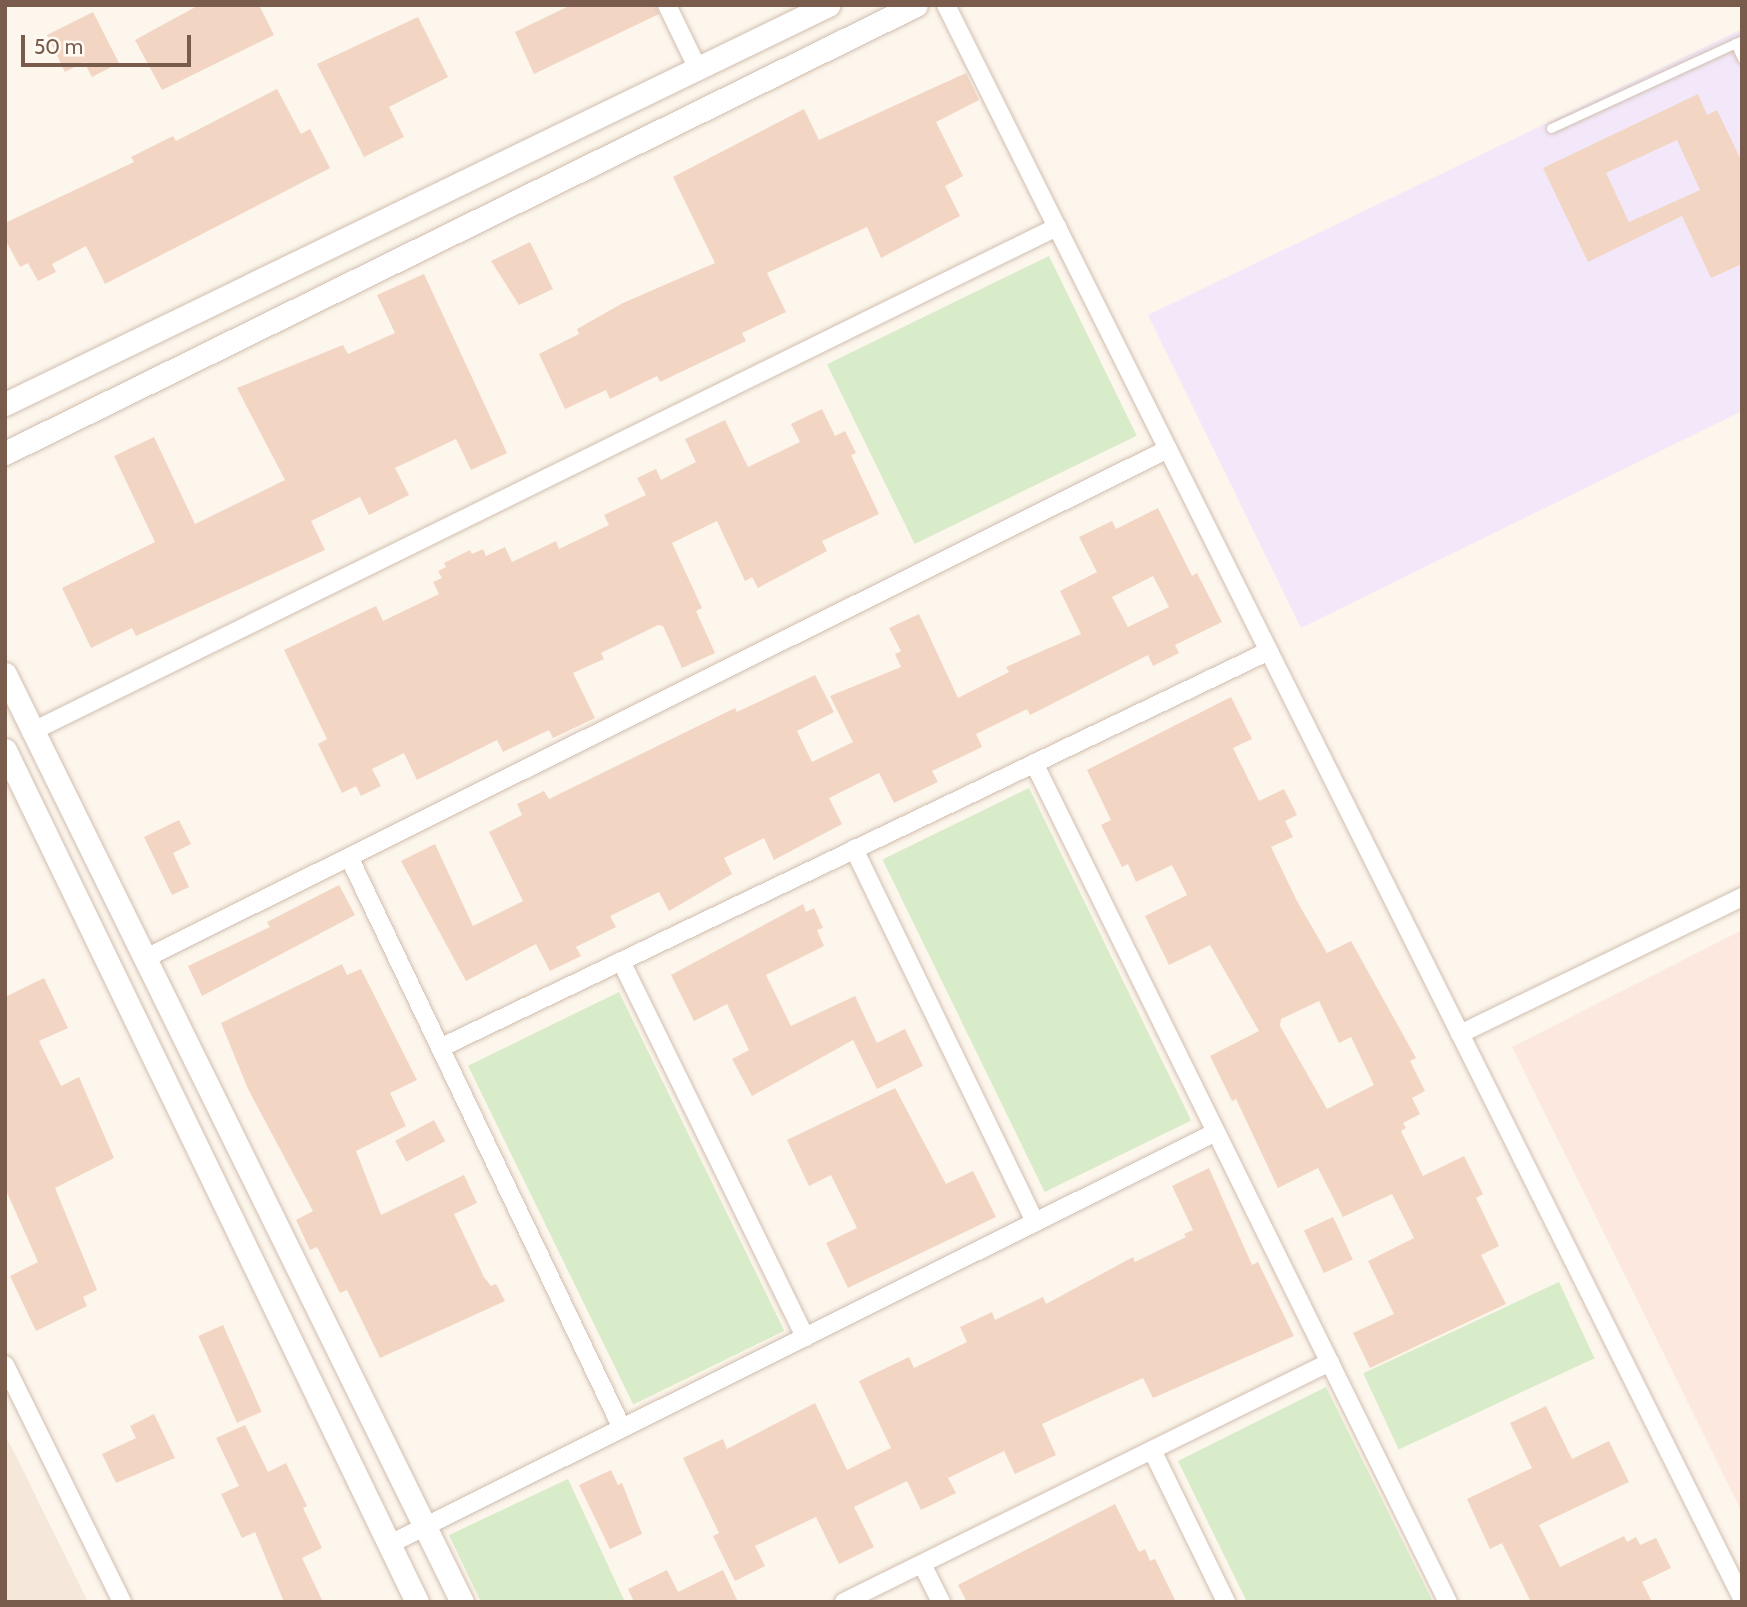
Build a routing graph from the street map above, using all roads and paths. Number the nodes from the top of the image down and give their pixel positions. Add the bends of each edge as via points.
1 (667, 5) edge
2 (828, 5) edge
3 (916, 5) edge
4 (946, 5) edge
5 (1738, 42) edge
6 (1742, 58) edge
7 (698, 69) junction
8 (1552, 128) dead end
9 (1057, 227) junction
10 (5, 404) edge
11 (1168, 449) junction
12 (5, 453) edge
13 (1269, 651) junction
14 (5, 674) edge
15 (32, 732) junction
16 (5, 751) edge
17 (1034, 763) junction
18 (854, 849) junction
19 (349, 857) junction
20 (1742, 898) edge
21 (145, 959) junction
22 (621, 961) junction
23 (1460, 1034) junction
24 (440, 1048) junction
25 (1216, 1132) junction
26 (1035, 1222) junction
27 (805, 1337) junction
28 (1330, 1362) junction
29 (5, 1365) edge
30 (622, 1428) junction
31 (1152, 1450) junction
32 (425, 1526) junction
33 (388, 1545) junction
34 (922, 1564) junction
35 (1742, 1598) edge
36 (122, 1602) edge
37 (416, 1602) edge
38 (462, 1602) edge
39 (844, 1602) edge
40 (942, 1602) edge
41 (1226, 1602) edge
42 (1448, 1602) edge

1 - 7 street
2 - 7 street
3 - 12 street
4 - 9 street
5 - 6 lane
5 - 8 lane
7 - 10 street
9 - 11 street
9 - 15 street
11 - 13 street
11 - 19 street
13 - 17 street
13 - 23 street
14 - 15 street
15 - 21 street
16 - 33 street
17 - 18 street
17 - 25 street
18 - 22 street
18 - 26 street
19 - 21 street
19 - 24 street
20 - 23 street
21 - 32 street
22 - 24 street
22 - 27 street
23 - 35 street
24 - 30 street
25 - 26 street
25 - 28 street
26 - 27 street
27 - 30 street
28 - 31 street
28 - 42 street
29 - 36 street
30 - 32 street
31 - 34 street
31 - 41 street
32 - 33 street
32 - 38 street
33 - 37 street
34 - 39 street
34 - 40 street

